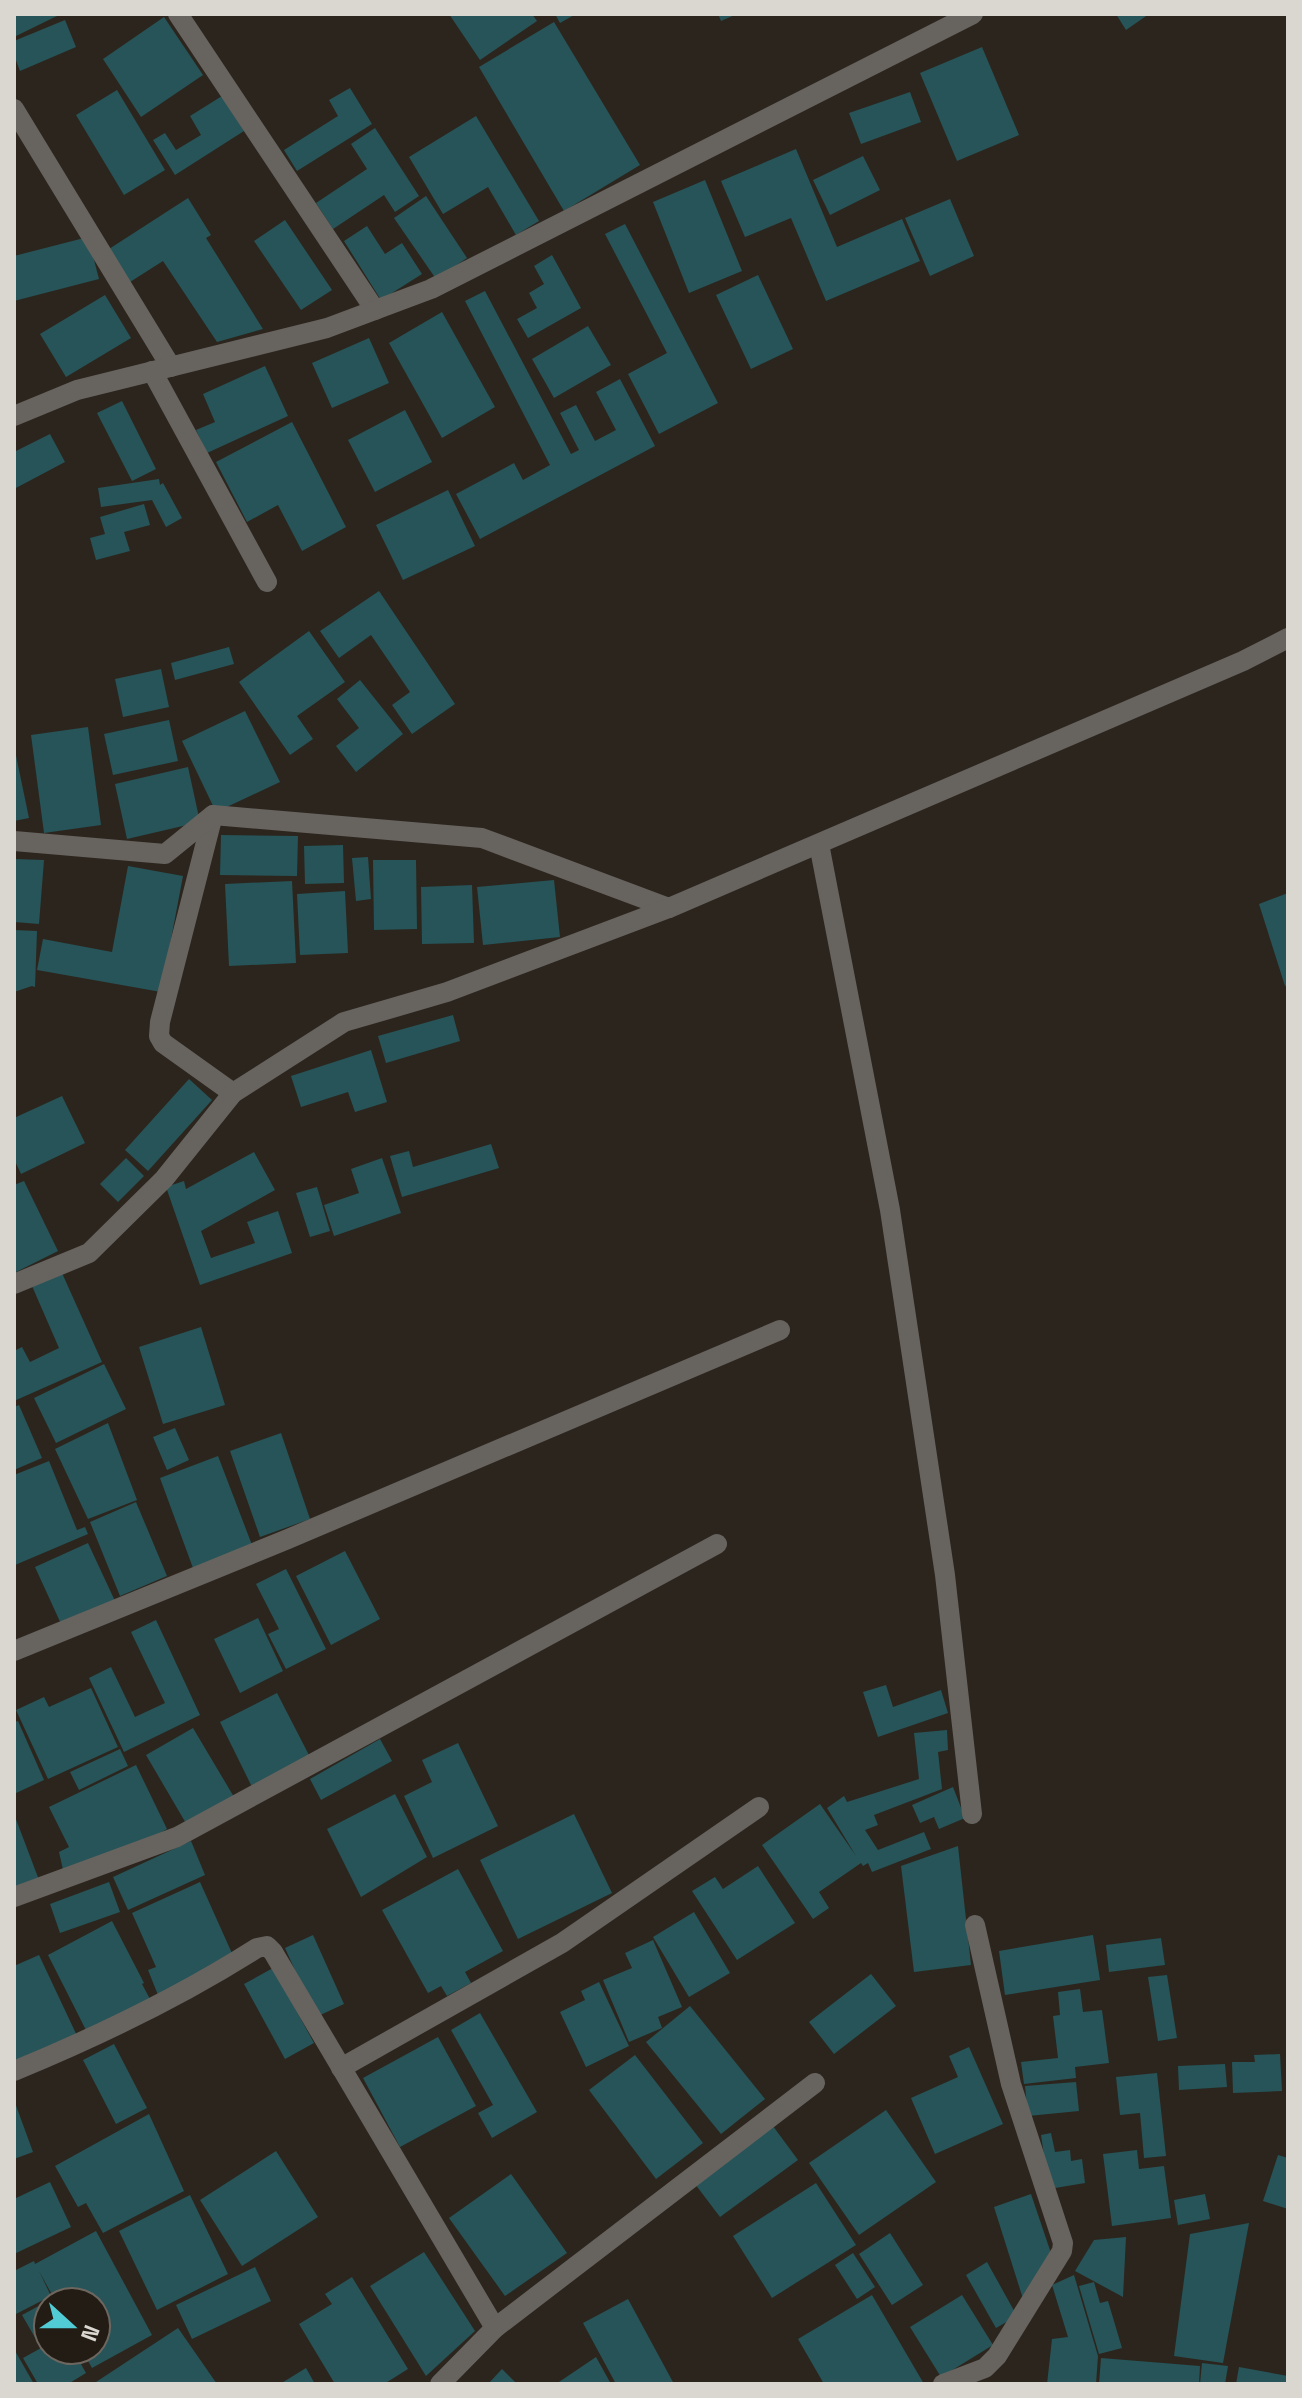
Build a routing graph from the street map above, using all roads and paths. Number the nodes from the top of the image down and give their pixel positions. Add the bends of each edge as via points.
1 (178, 14) edge
2 (973, 14) edge
3 (14, 109) edge
4 (375, 310) junction
5 (162, 369) junction
6 (14, 416) edge
7 (267, 582) dead end
8 (1288, 638) edge
9 (213, 815) junction
10 (14, 841) edge
11 (819, 844) junction
12 (669, 908) junction
13 (233, 1093) junction
14 (14, 1284) edge
15 (780, 1330) dead end
16 (717, 1544) dead end
17 (14, 1651) edge
18 (759, 1807) dead end
19 (972, 1814) dead end
20 (14, 1897) edge
21 (975, 1925) dead end
22 (341, 2068) junction
23 (14, 2071) edge
24 (815, 2083) dead end
25 (495, 2328) junction
26 (440, 2384) edge
27 (943, 2384) edge

1 - 4 street
2 - 4 street via 431,289
3 - 5 street
4 - 5 street via 327,328
5 - 6 street via 77,390
5 - 7 street
8 - 11 street
9 - 10 street via 165,854
9 - 12 street via 482,838
9 - 13 street via 159,1036
11 - 12 street
11 - 19 street via 890,1210 945,1575
12 - 13 street via 447,992 344,1022
13 - 14 street via 164,1179 89,1253
15 - 17 street
16 - 20 street via 177,1837
18 - 22 street via 562,1943
21 - 27 street via 1011,2084 1063,2243 997,2356 985,2368
22 - 23 street via 267,1946 102,2034
22 - 25 street
24 - 25 street
25 - 26 street

